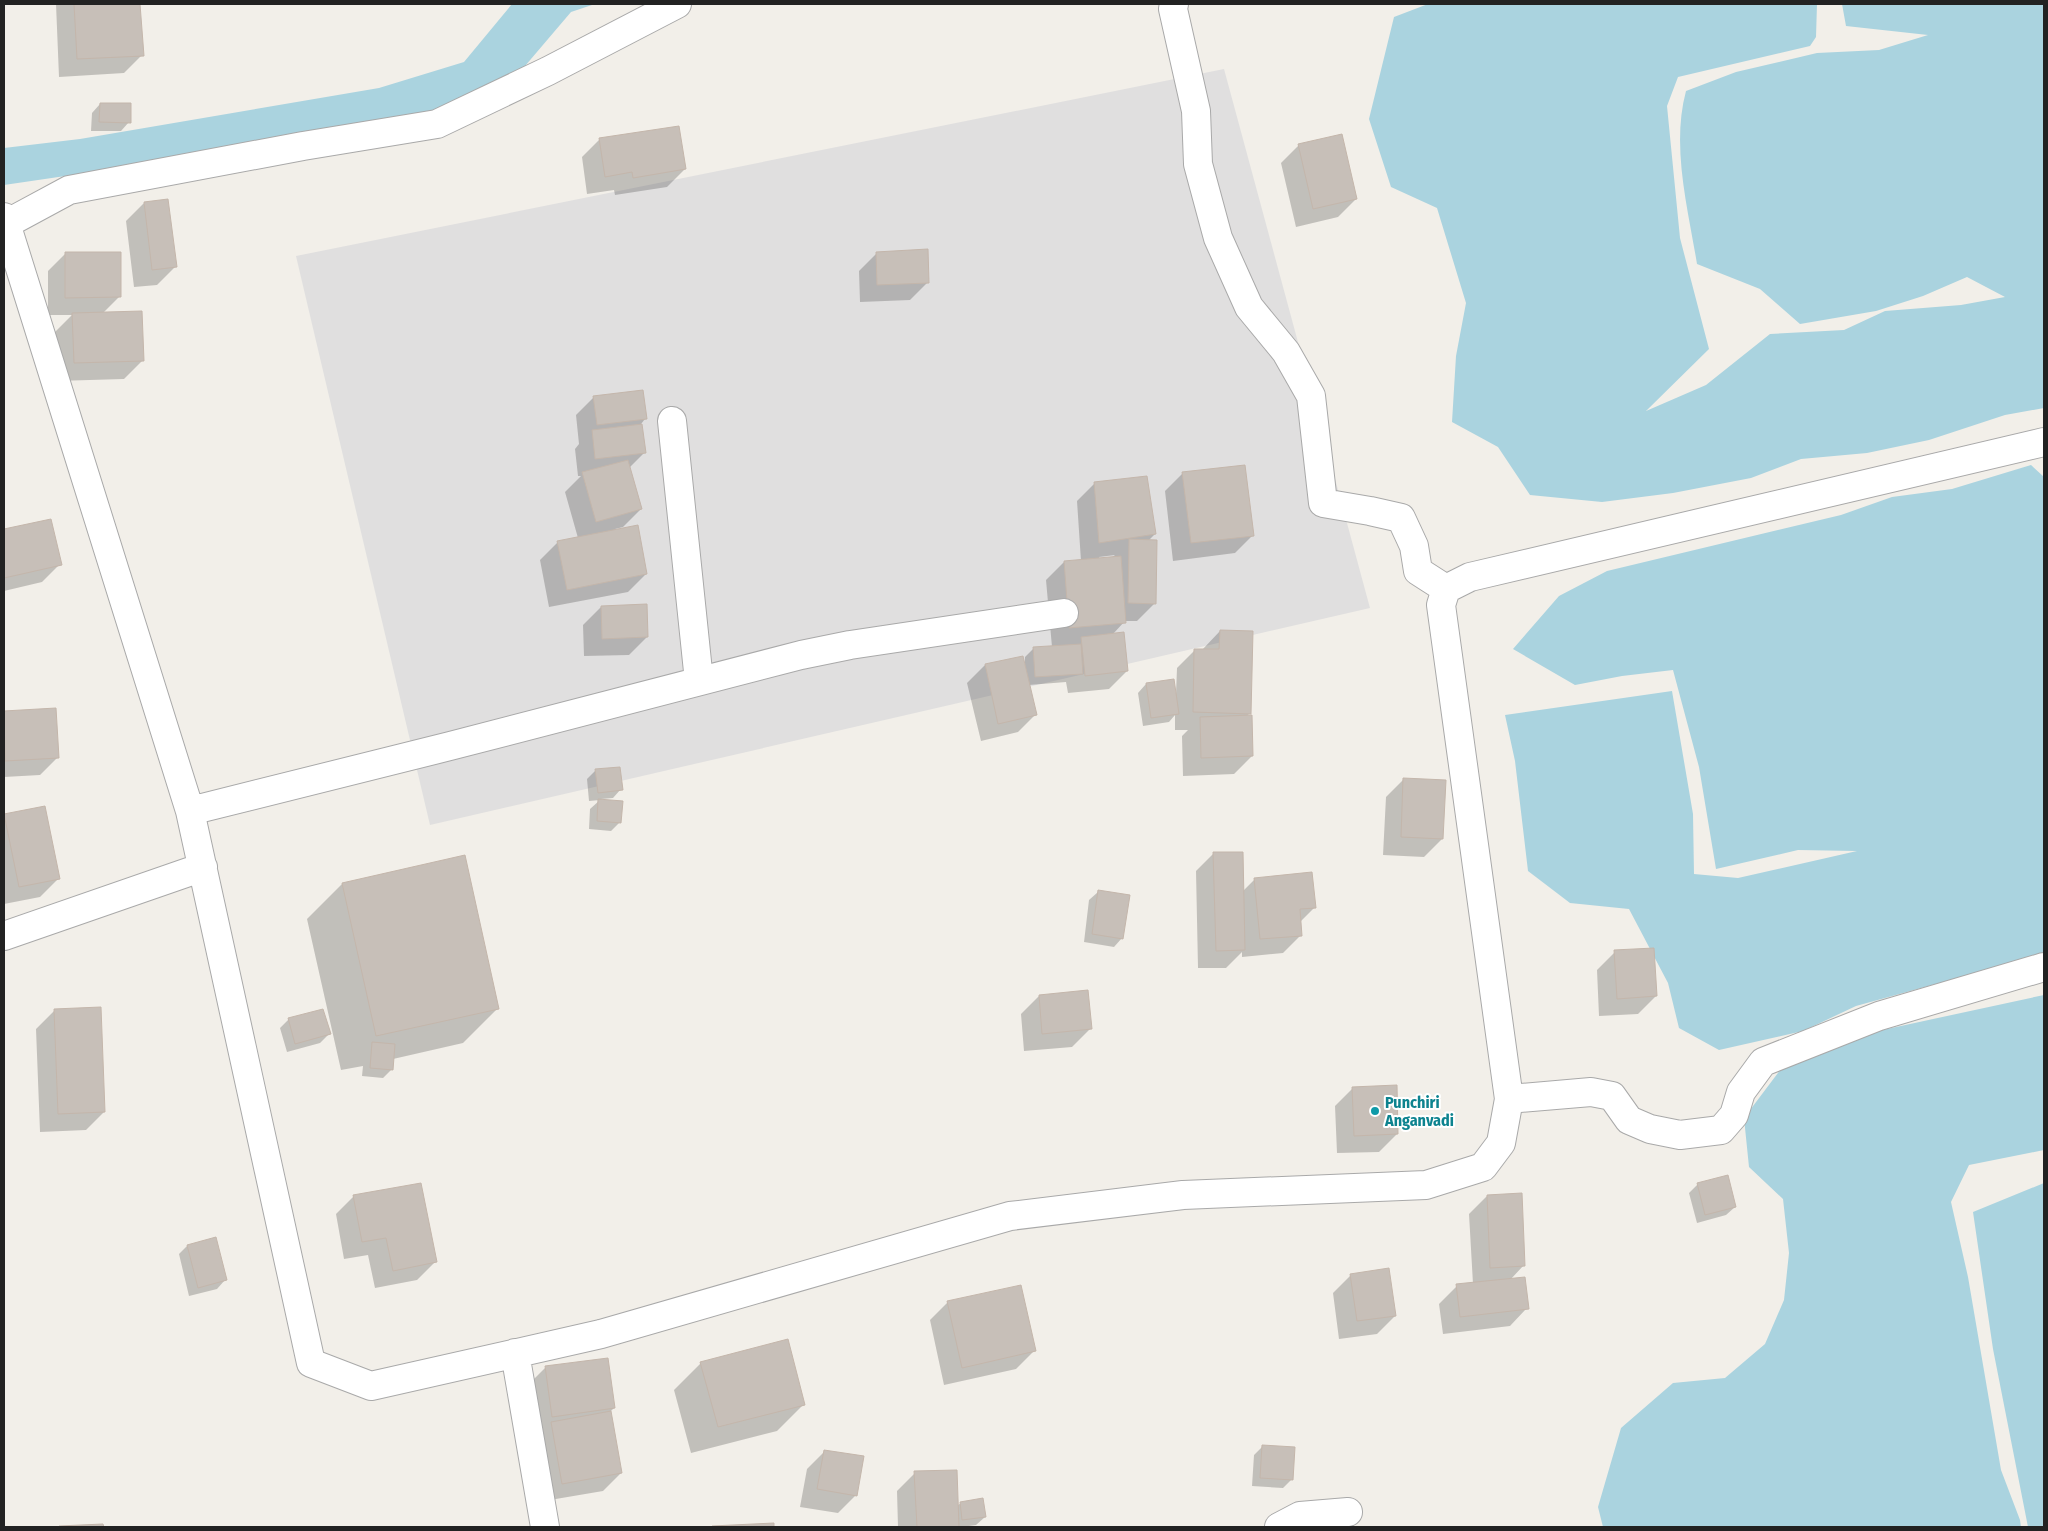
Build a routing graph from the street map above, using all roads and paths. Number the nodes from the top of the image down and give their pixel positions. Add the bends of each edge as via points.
1 (677, 4) edge
2 (1174, 4) edge
3 (5, 220) edge
4 (11, 268) edge
5 (672, 421) dead end
6 (2044, 442) edge
7 (1446, 588) junction
8 (1064, 613) dead end
9 (699, 681) junction
10 (190, 810) junction
11 (203, 867) junction
12 (4, 936) edge
13 (2044, 967) edge
14 (1509, 1099) junction
15 (515, 1354) junction
16 (1348, 1512) dead end
17 (545, 1527) edge
18 (1279, 1527) edge

1 - 3 street via 437,124 69,190
2 - 7 street via 1196,111 1198,164 1218,238 1248,307 1286,352 1311,396 1324,503 1401,518 1414,546 1418,571
3 - 4 street
4 - 10 street
5 - 9 street
6 - 7 street via 1470,577
7 - 14 street via 1442,605
8 - 9 street via 850,645
9 - 10 street
10 - 11 street
11 - 12 street
11 - 15 street via 311,1363 371,1386
13 - 14 street via 1879,1016 1763,1062 1741,1092 1734,1115 1720,1130 1680,1135 1650,1129 1629,1120 1612,1096 1591,1092
14 - 15 street via 1501,1143 1483,1167 1426,1185 1183,1195 1010,1216 601,1334
15 - 17 street
16 - 18 street via 1300,1516

